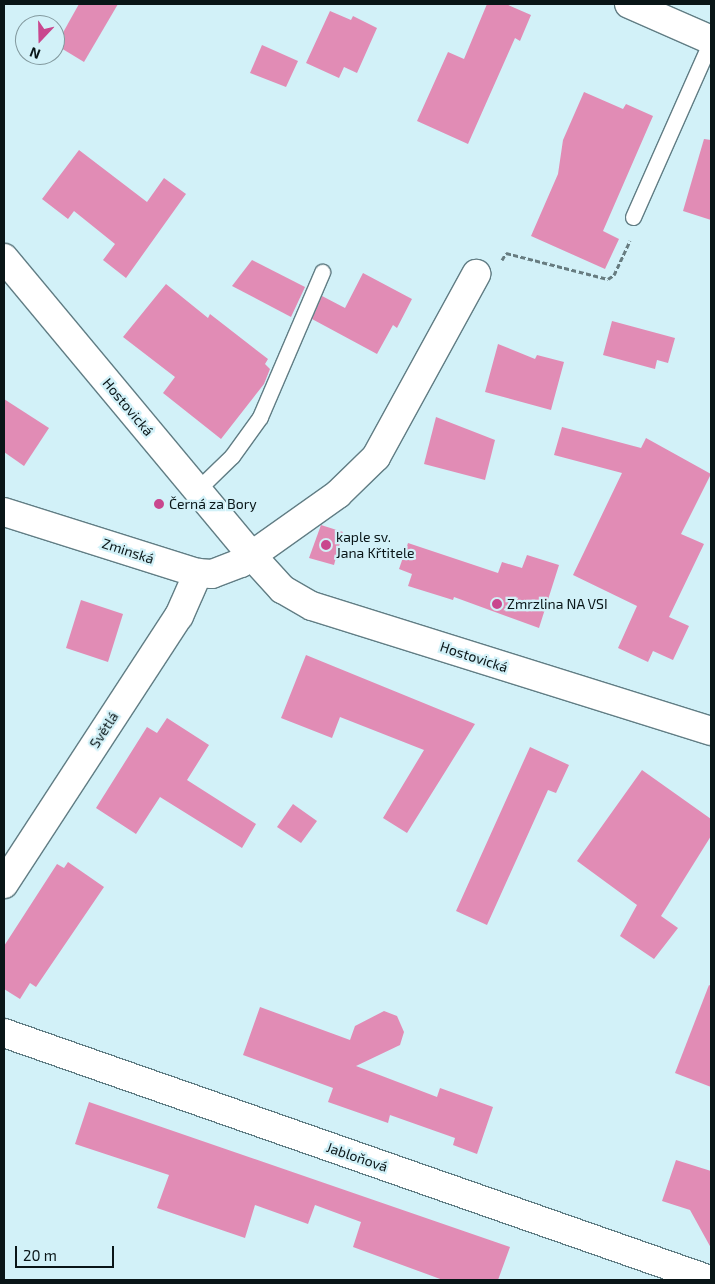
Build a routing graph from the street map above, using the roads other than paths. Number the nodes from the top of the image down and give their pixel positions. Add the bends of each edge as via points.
1 (629, 4) edge
2 (711, 40) edge
3 (633, 216) road end
4 (4, 258) edge
5 (487, 270) road end
6 (322, 272) dead end
7 (197, 490) junction
8 (4, 512) edge
9 (252, 556) junction
10 (198, 573) junction
11 (711, 731) edge
12 (4, 884) edge
13 (4, 1033) edge
14 (710, 1280) edge

1 - 2 street
2 - 3 lane
4 - 7 street, Hostovická
5 - 9 street via 376,457 338,494
6 - 7 lane via 260,417 232,456
7 - 9 street, Hostovická
8 - 10 street, Zminská
9 - 10 street, Zminská via 228,570
9 - 11 street, Hostovická via 282,589 312,606
10 - 12 street, Světlá via 179,616
13 - 14 street, Jabloňová

